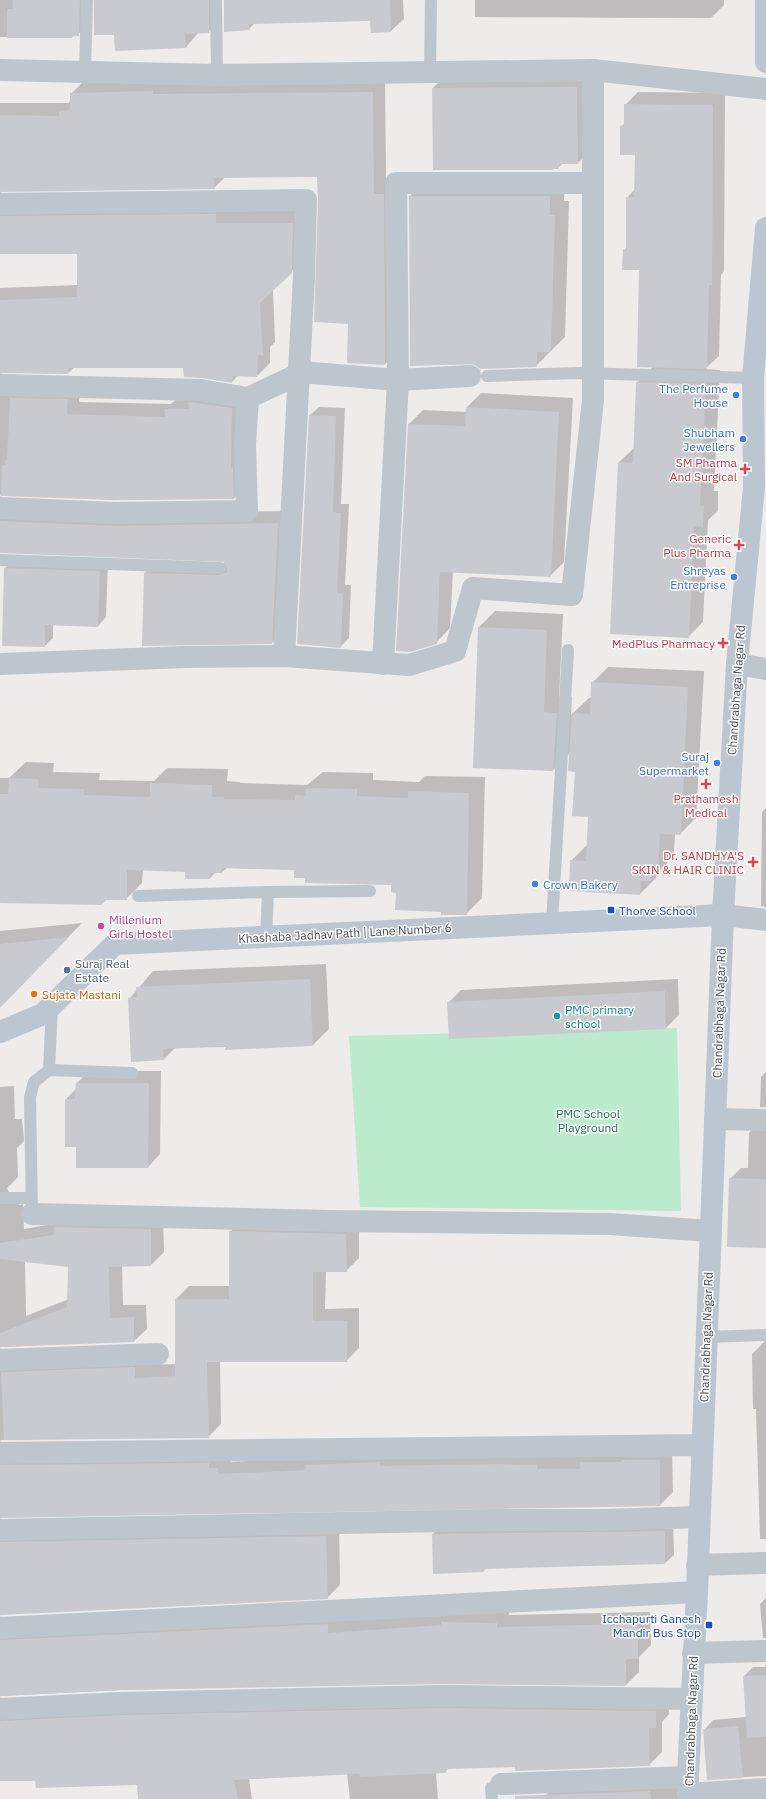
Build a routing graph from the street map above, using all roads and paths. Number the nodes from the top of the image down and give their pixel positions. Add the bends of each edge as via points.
1 (87, 0) edge
2 (216, 0) edge
3 (431, 0) edge
4 (766, 0) edge
5 (766, 62) edge
6 (0, 70) edge
7 (593, 70) junction
8 (85, 72) junction
9 (430, 73) junction
10 (217, 76) junction
11 (766, 89) edge
12 (593, 183) junction
13 (0, 204) edge
14 (766, 228) edge
15 (299, 374) junction
16 (594, 374) junction
17 (479, 376) joint
18 (760, 378) edge
19 (398, 380) junction
20 (0, 385) edge
21 (248, 398) junction
22 (760, 487) edge
23 (0, 508) edge
24 (0, 560) edge
25 (220, 568) dead end
26 (568, 650) dead end
27 (284, 656) junction
28 (0, 664) edge
29 (384, 664) junction
30 (737, 664) junction
31 (766, 669) edge
32 (370, 891) dead end
33 (268, 892) junction
34 (138, 896) dead end
35 (723, 915) junction
36 (766, 920) edge
37 (552, 923) junction
38 (266, 937) junction
39 (52, 1006) junction
40 (0, 1032) edge
41 (49, 1070) junction
42 (132, 1073) dead end
43 (715, 1119) junction
44 (766, 1120) edge
45 (0, 1198) edge
46 (32, 1206) junction
47 (710, 1230) junction
48 (766, 1335) edge
49 (706, 1337) junction
50 (158, 1354) dead end
51 (0, 1360) edge
52 (702, 1445) junction
53 (0, 1453) edge
54 (699, 1517) junction
55 (0, 1530) edge
56 (766, 1563) edge
57 (697, 1565) junction
58 (697, 1592) junction
59 (0, 1628) edge
60 (766, 1651) edge
61 (693, 1654) junction
62 (692, 1700) junction
63 (0, 1709) edge
64 (766, 1789) edge
65 (688, 1790) edge
66 (495, 1791) edge

1 - 8 lane
2 - 10 lane
3 - 9 lane
4 - 5 street
6 - 8 street
7 - 9 street
7 - 11 street
7 - 12 street
8 - 10 street
9 - 10 street
12 - 16 street
12 - 19 street via 396,183
13 - 15 street via 306,200
14 - 18 street, Chandrabhaga Nagar Rd
15 - 19 street via 300,372
15 - 21 street
15 - 27 street
16 - 17 lane
16 - 18 lane
16 - 29 street via 572,595 473,588 455,651 409,665
17 - 19 street
18 - 22 street, Chandrabhaga Nagar Rd
19 - 29 street
20 - 21 street via 200,390
21 - 23 street via 245,444 247,511 116,513
22 - 30 street, Chandrabhaga Nagar Rd
24 - 25 lane
26 - 37 lane
27 - 28 street
27 - 29 street
30 - 31 street
30 - 35 street, Chandrabhaga Nagar Rd
32 - 33 lane
33 - 34 lane
33 - 38 lane
35 - 36 street
35 - 37 street, Khashaba Jadhav Path | Lane Number 6
35 - 43 street, Chandrabhaga Nagar Rd
37 - 38 street, Khashaba Jadhav Path | Lane Number 6
38 - 39 street, Khashaba Jadhav Path | Lane Number 6 via 115,944
39 - 40 street, Khashaba Jadhav Path | Lane Number 6 via 44,1014
39 - 41 lane
41 - 42 lane
41 - 46 lane via 34,1082 30,1097
43 - 44 street
43 - 47 street, Chandrabhaga Nagar Rd
45 - 46 lane
46 - 47 street via 331,1221 610,1224
47 - 49 street, Chandrabhaga Nagar Rd
48 - 49 lane
49 - 52 street, Chandrabhaga Nagar Rd
50 - 51 street
52 - 53 street
52 - 54 street, Chandrabhaga Nagar Rd
54 - 55 street
54 - 57 street, Chandrabhaga Nagar Rd
56 - 57 street
57 - 58 street, Chandrabhaga Nagar Rd
58 - 59 street
58 - 61 street, Chandrabhaga Nagar Rd
60 - 61 street
61 - 62 street, Chandrabhaga Nagar Rd
62 - 63 street via 443,1696 121,1703
62 - 65 street, Chandrabhaga Nagar Rd
64 - 65 street
65 - 66 street

